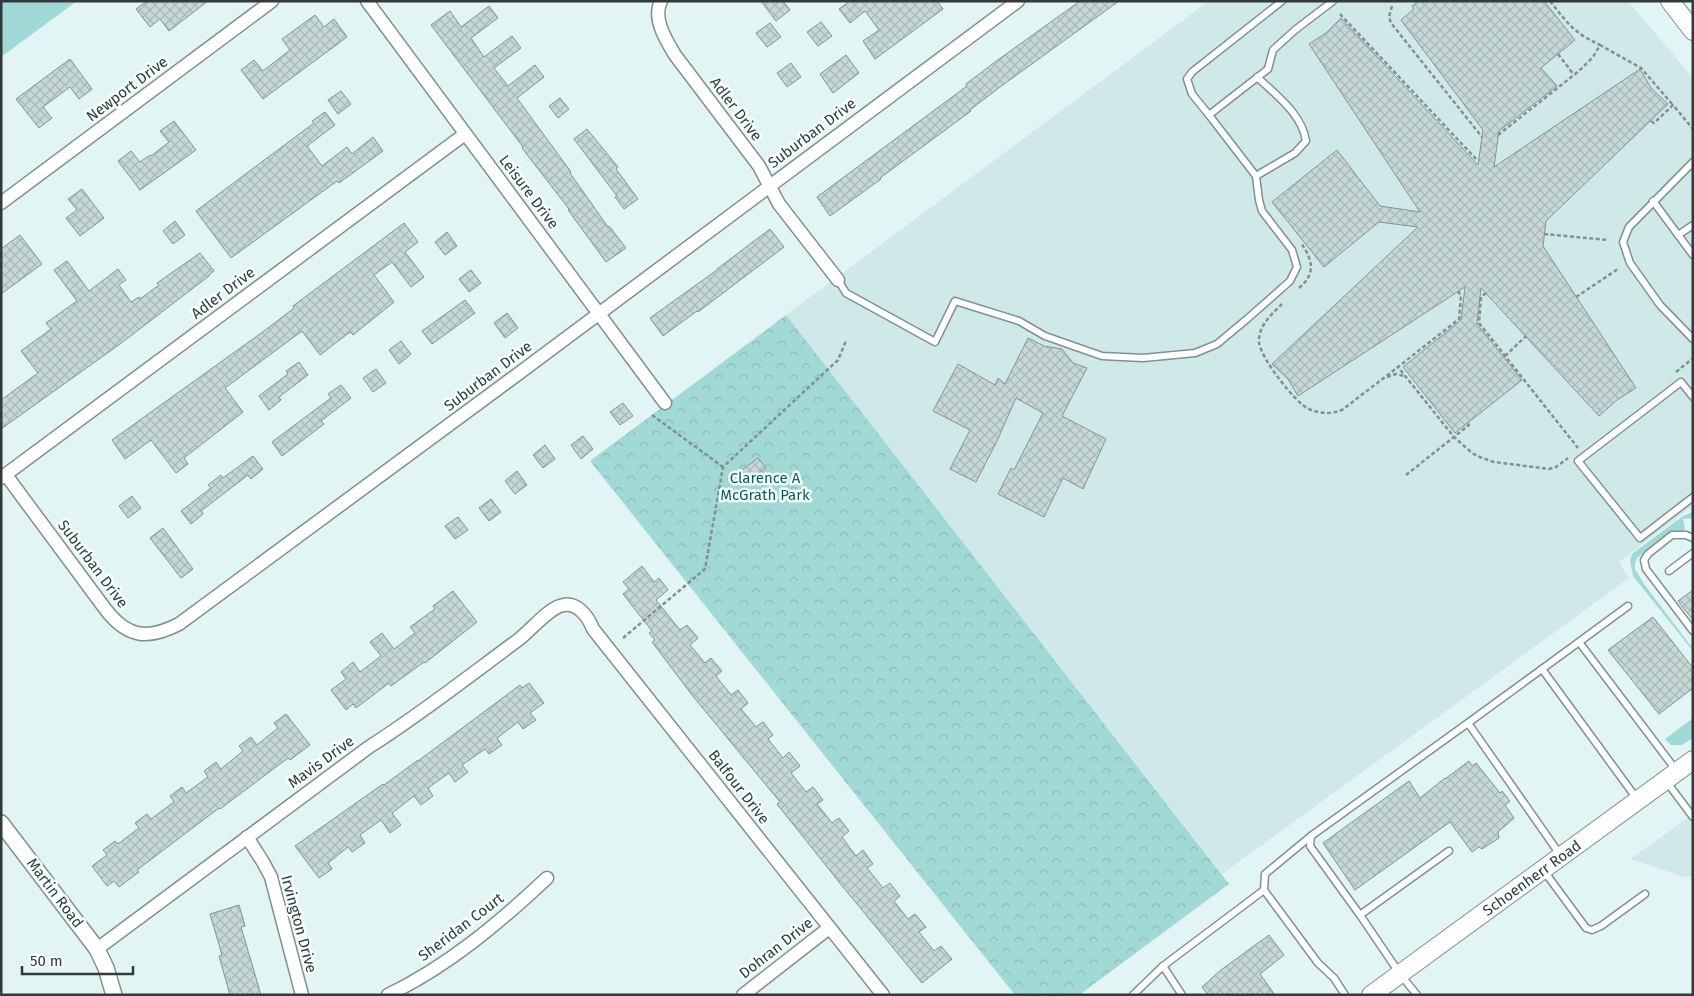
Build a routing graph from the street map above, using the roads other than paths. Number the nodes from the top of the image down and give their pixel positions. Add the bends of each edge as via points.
1 (272, 1) edge
2 (367, 1) edge
3 (661, 1) edge
4 (1018, 1) edge
5 (1282, 1) edge
6 (1333, 1) edge
7 (1670, 1) edge
8 (1693, 31) edge
9 (1257, 77) junction
10 (1209, 115) junction
11 (465, 134) junction
12 (1693, 162) edge
13 (1256, 176) junction
14 (769, 186) junction
15 (1653, 201) junction
16 (1, 203) edge
17 (1693, 226) edge
18 (1678, 235) junction
19 (1693, 255) edge
20 (838, 280) joint
21 (598, 313) junction
22 (1693, 339) edge
23 (1693, 397) edge
24 (665, 403) dead end
25 (4, 476) edge
26 (1693, 497) edge
27 (1693, 538) edge
28 (1693, 553) edge
29 (1669, 571) dead end
30 (567, 604) joint
31 (1628, 606) dead end
32 (1693, 631) edge
33 (1579, 642) junction
34 (1542, 669) junction
35 (1468, 723) junction
36 (1693, 760) edge
37 (1671, 775) junction
38 (1638, 800) junction
39 (1693, 817) edge
40 (1, 823) edge
41 (1311, 836) junction
42 (246, 837) junction
43 (1449, 851) dead end
44 (1562, 856) junction
45 (1543, 870) junction
46 (547, 878) dead end
47 (1264, 890) junction
48 (1646, 894) dead end
49 (1360, 915) junction
50 (829, 928) junction
51 (96, 949) junction
52 (1163, 966) junction
53 (1400, 974) junction
54 (114, 995) edge
55 (302, 995) edge
56 (388, 995) edge
57 (743, 995) edge
58 (883, 995) edge
59 (1133, 995) edge
60 (1182, 995) edge
61 (1345, 995) edge
62 (1371, 995) edge
63 (1417, 995) edge

1 - 16 street, Newport Drive
2 - 11 street, Leisure Drive
3 - 14 street, Adler Drive via 658,7 660,23 674,55 759,166
4 - 14 street, Suburban Drive
5 - 10 lane via 1187,79 1192,94
6 - 9 lane via 1273,50 1268,69
7 - 8 main road
9 - 10 lane
9 - 13 lane via 1288,107 1304,130 1306,141 1295,153
10 - 13 lane
11 - 21 street, Leisure Drive
11 - 25 street, Adler Drive
12 - 15 lane
13 - 20 lane via 1262,211 1292,250 1297,267 1290,281 1247,319 1216,344 1195,353 1143,358 1102,356 1045,336 1019,321 955,301 935,342 846,292
14 - 20 street, Adler Drive via 779,204
14 - 21 street, Suburban Drive
15 - 18 lane
15 - 22 lane via 1629,227 1624,242 1630,263 1660,305
17 - 18 lane
18 - 19 lane
21 - 24 street, Leisure Drive
21 - 25 street, Suburban Drive via 164,632 141,634 120,626
23 - 26 lane via 1681,382 1578,461 1640,538
27 - 32 lane via 1672,535 1644,560 1646,569
28 - 29 lane
30 - 42 street, Mavis Drive via 553,610 526,634 405,724 369,746
30 - 50 street, Balfour Drive via 590,620 593,629
31 - 33 lane
33 - 34 lane
33 - 37 lane
34 - 35 lane
34 - 38 lane
35 - 41 lane
35 - 44 lane
36 - 37 main road, Schoenherr Road
37 - 38 main road, Schoenherr Road
37 - 39 lane
38 - 44 main road, Schoenherr Road
40 - 51 street, Martin Road
41 - 47 lane via 1265,874
41 - 49 lane via 1310,846
42 - 51 street, Mavis Drive
42 - 55 street, Irvington Drive via 271,877
43 - 49 lane
44 - 45 main road, Schoenherr Road
45 - 48 lane via 1586,928 1592,930
45 - 53 main road, Schoenherr Road
46 - 56 street, Sheridan Court via 473,942
47 - 52 lane
47 - 61 lane
49 - 53 lane
50 - 57 street, Dohran Drive
50 - 58 street, Balfour Drive
51 - 54 street, Martin Road
52 - 59 lane
52 - 60 lane
53 - 62 main road, Schoenherr Road
53 - 63 lane

